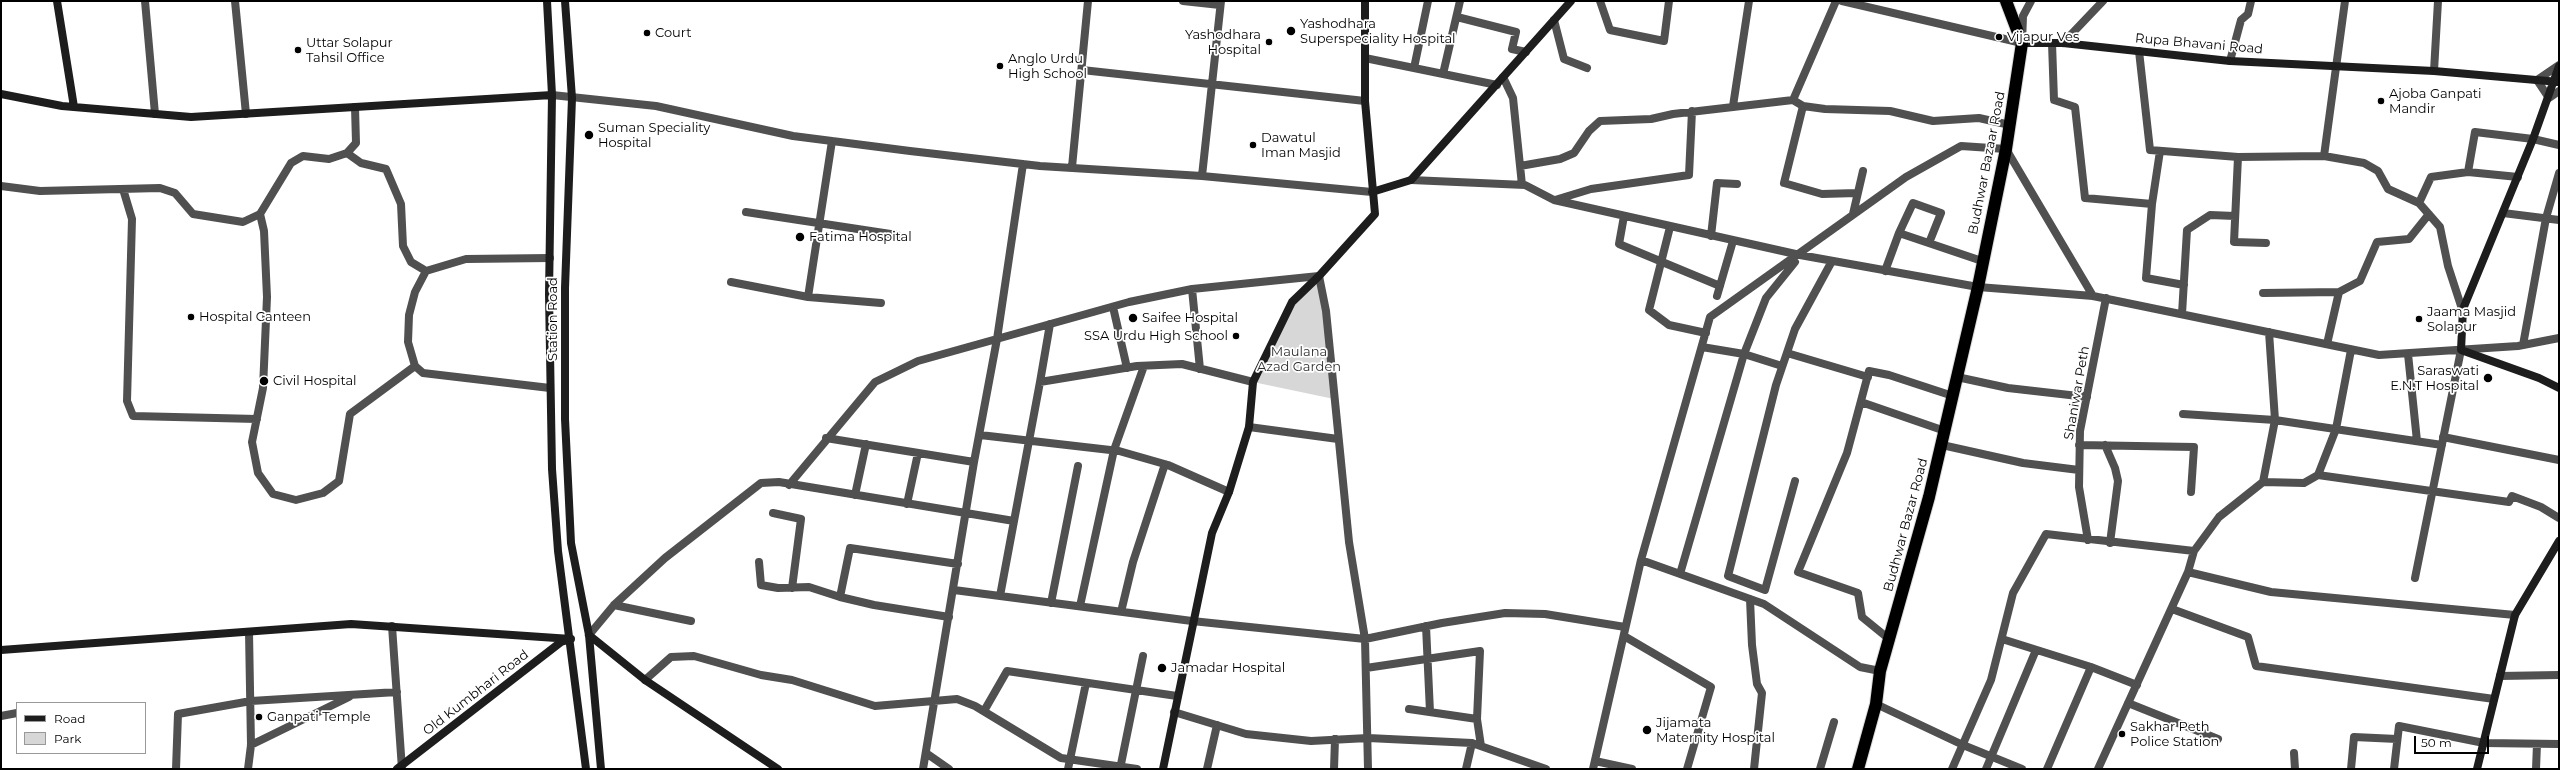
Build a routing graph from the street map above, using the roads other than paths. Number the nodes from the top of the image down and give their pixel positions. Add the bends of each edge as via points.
1 (57, 1) edge
2 (145, 1) edge
3 (235, 1) edge
4 (547, 1) edge
5 (565, 1) edge
6 (1088, 1) edge
7 (1183, 1) edge
8 (1365, 1) edge
9 (1428, 1) edge
10 (1460, 1) edge
11 (1571, 1) edge
12 (1600, 1) edge
13 (1669, 1) edge
14 (1749, 1) edge
15 (1836, 1) edge
16 (1842, 1) edge
17 (2006, 1) edge
18 (2031, 1) edge
19 (2103, 1) edge
20 (2251, 1) edge
21 (2345, 1) edge
22 (2438, 1) edge
23 (1220, 3) edge
24 (1873, 4) edge
25 (1457, 17) junction
26 (1554, 20) junction
27 (2022, 43) junction
28 (2052, 43) junction
29 (2063, 43) junction
30 (2139, 51) junction
31 (1526, 52) junction
32 (1365, 58) junction
33 (2230, 61) junction
34 (2559, 65) edge
35 (2336, 66) junction
36 (1414, 68) junction
37 (1587, 68) dead end
38 (1082, 70) junction
39 (2434, 71) junction
40 (1443, 74) junction
41 (1503, 77) junction
42 (2537, 80) junction
43 (2557, 82) edge
44 (1212, 84) junction
45 (1497, 85) junction
46 (2559, 91) edge
47 (1, 94) edge
48 (552, 95) junction
49 (572, 98) junction
50 (2549, 98) junction
51 (1793, 100) junction
52 (1365, 101) junction
53 (1733, 106) junction
54 (1803, 106) junction
55 (74, 107) junction
56 (355, 107) junction
57 (1692, 111) junction
58 (156, 114) junction
59 (246, 114) junction
60 (2010, 125) junction
61 (2534, 139) junction
62 (832, 141) junction
63 (2559, 145) edge
64 (2006, 149) junction
65 (2160, 151) junction
66 (347, 153) junction
67 (2324, 156) junction
68 (2238, 157) junction
69 (1023, 164) junction
70 (1520, 166) junction
71 (1072, 168) junction
72 (1863, 171) dead end
73 (2468, 172) junction
74 (2559, 173) edge
75 (1202, 176) junction
76 (2518, 177) junction
77 (1411, 180) junction
78 (1737, 184) dead end
79 (1522, 185) junction
80 (1, 186) edge
81 (122, 189) junction
82 (1372, 192) junction
83 (1857, 193) junction
84 (1554, 200) junction
85 (2419, 203) junction
86 (2152, 204) junction
87 (746, 212) dead end
88 (2503, 213) junction
89 (260, 214) junction
90 (1853, 214) junction
91 (2429, 214) junction
92 (1624, 216) junction
93 (2235, 216) junction
94 (2546, 218) junction
95 (2559, 220) edge
96 (819, 223) junction
97 (1670, 227) junction
98 (1899, 233) junction
99 (897, 235) dead end
100 (1711, 236) junction
101 (1733, 241) junction
102 (1929, 243) junction
103 (2266, 243) dead end
104 (1800, 255) junction
105 (550, 258) junction
106 (1832, 261) junction
107 (1982, 261) junction
108 (1661, 262) junction
109 (426, 271) junction
110 (1885, 271) junction
111 (1319, 276) junction
112 (731, 282) dead end
113 (2184, 285) junction
114 (1720, 286) junction
115 (1978, 287) junction
116 (1192, 289) junction
117 (2339, 292) junction
118 (2263, 293) dead end
119 (1717, 296) dead end
120 (2093, 296) junction
121 (808, 297) junction
122 (2106, 298) junction
123 (881, 303) dead end
124 (1113, 307) junction
125 (2463, 312) junction
126 (2182, 314) junction
127 (1050, 324) junction
128 (2270, 332) junction
129 (1706, 333) junction
130 (2559, 338) edge
131 (997, 339) junction
132 (2327, 344) junction
133 (2523, 345) junction
134 (1702, 347) junction
135 (2351, 350) junction
136 (2461, 350) junction
137 (1787, 353) junction
138 (1744, 354) junction
139 (2408, 354) junction
140 (415, 366) junction
141 (1144, 366) junction
142 (1782, 366) junction
143 (1127, 368) junction
144 (1200, 369) junction
145 (1868, 377) junction
146 (1957, 377) junction
147 (1040, 382) junction
148 (1253, 382) junction
149 (550, 388) junction
150 (2559, 388) edge
151 (1953, 396) junction
152 (2086, 397) junction
153 (1861, 402) junction
154 (2183, 414) dead end
155 (257, 419) junction
156 (2275, 420) junction
157 (1249, 427) junction
158 (2336, 429) junction
159 (1945, 431) junction
160 (980, 435) junction
161 (826, 438) junction
162 (1338, 439) junction
163 (1029, 440) junction
164 (2417, 441) junction
165 (2443, 441) junction
166 (866, 444) junction
167 (1942, 445) junction
168 (2080, 445) junction
169 (2105, 446) junction
170 (1114, 450) junction
171 (918, 453) junction
172 (2559, 460) edge
173 (974, 462) junction
174 (1165, 464) junction
175 (1078, 466) dead end
176 (2079, 470) junction
177 (2318, 475) junction
178 (1795, 481) dead end
179 (2263, 482) junction
180 (789, 485) junction
181 (1229, 492) junction
182 (2192, 492) dead end
183 (2433, 493) junction
184 (855, 495) junction
185 (906, 504) junction
186 (773, 513) dead end
187 (966, 514) junction
188 (2559, 518) edge
189 (1014, 521) junction
190 (2088, 540) junction
191 (2559, 541) edge
192 (2110, 543) junction
193 (2194, 551) junction
194 (1641, 560) junction
195 (759, 562) dead end
196 (958, 564) junction
197 (2188, 572) junction
198 (1680, 574) junction
199 (2415, 578) dead end
200 (792, 588) junction
201 (954, 590) junction
202 (1000, 596) junction
203 (840, 597) junction
204 (1750, 599) junction
205 (1051, 603) junction
206 (614, 605) junction
207 (1080, 606) junction
208 (2172, 610) junction
209 (1121, 612) junction
210 (2515, 615) junction
211 (949, 617) junction
212 (691, 621) dead end
213 (1192, 621) junction
214 (392, 626) junction
215 (1426, 626) junction
216 (1626, 627) junction
217 (249, 632) junction
218 (589, 635) junction
219 (1624, 636) junction
220 (571, 639) junction
221 (1365, 639) junction
222 (1889, 639) junction
223 (2002, 639) junction
224 (1, 650) edge
225 (2036, 650) junction
226 (1143, 656) dead end
227 (1428, 659) junction
228 (2091, 667) junction
229 (1366, 668) junction
230 (1880, 671) junction
231 (2500, 676) junction
232 (2559, 676) edge
233 (645, 680) junction
234 (1086, 683) junction
235 (2137, 685) junction
236 (1136, 690) junction
237 (397, 692) junction
238 (351, 696) junction
239 (1178, 696) junction
240 (2494, 699) junction
241 (251, 701) junction
242 (934, 703) junction
243 (2128, 703) junction
244 (1876, 704) junction
245 (1409, 709) dead end
246 (16, 712) edge
247 (984, 712) junction
248 (1174, 712) junction
249 (1430, 712) junction
250 (1, 716) edge
251 (1477, 719) junction
252 (1834, 722) dead end
253 (1218, 725) junction
254 (1368, 738) junction
255 (1334, 739) junction
256 (2218, 739) dead end
257 (2397, 739) junction
258 (1472, 743) junction
259 (2484, 743) junction
260 (2537, 744) junction
261 (2559, 744) edge
262 (1963, 745) junction
263 (251, 746) junction
264 (1481, 746) junction
265 (926, 753) junction
266 (2294, 753) dead end
267 (1992, 756) junction
268 (1070, 759) junction
269 (1594, 765) edge
270 (400, 768) edge
271 (1120, 768) edge
272 (176, 769) edge
273 (248, 769) edge
274 (586, 769) edge
275 (601, 769) edge
276 (778, 769) edge
277 (923, 769) edge
278 (949, 769) edge
279 (1068, 769) edge
280 (1136, 769) edge
281 (1163, 769) edge
282 (1207, 769) edge
283 (1334, 769) edge
284 (1368, 769) edge
285 (1466, 769) edge
286 (1546, 769) edge
287 (1632, 769) edge
288 (1686, 769) edge
289 (1754, 769) edge
290 (1820, 769) edge
291 (1858, 769) edge
292 (1952, 769) edge
293 (1986, 769) edge
294 (2022, 769) edge
295 (2047, 769) edge
296 (2098, 769) edge
297 (2295, 769) edge
298 (2351, 769) edge
299 (2394, 769) edge
300 (2477, 769) edge
301 (2536, 769) edge

1 - 55 street
2 - 58 street
3 - 59 street
4 - 48 street
5 - 49 street, Station Road
6 - 38 street
7 - 23 street
8 - 32 street
9 - 36 street
10 - 25 street
11 - 26 street
12 - 13 street via 1610,30 1664,41
14 - 53 street
15 - 51 street
16 - 24 street, Rupa Bhavani Road
17 - 27 highway
18 - 27 street via 2023,16
19 - 29 street
20 - 33 street via 2248,14 2242,20
21 - 35 street
22 - 39 street
23 - 44 street
24 - 27 street, Rupa Bhavani Road
25 - 31 street via 1516,32 1512,49
25 - 40 street
26 - 31 street
26 - 37 street via 1564,59
27 - 28 street, Rupa Bhavani Road
27 - 60 highway, Budhwar Bazaar Road
28 - 29 street, Rupa Bhavani Road
28 - 86 street via 2054,100 2074,107 2085,198
29 - 30 street, Rupa Bhavani Road
30 - 33 street, Rupa Bhavani Road
30 - 65 street via 2150,150
31 - 41 street
32 - 36 street
32 - 52 street
33 - 35 street, Rupa Bhavani Road
34 - 42 street
34 - 43 street
35 - 39 street, Rupa Bhavani Road
35 - 67 street
36 - 40 street
38 - 44 street
38 - 71 street
39 - 42 street, Rupa Bhavani Road
40 - 45 street
41 - 45 street
41 - 70 street via 1513,98
42 - 43 street, Rupa Bhavani Road
42 - 50 street
43 - 50 street
44 - 52 street
44 - 75 street
45 - 77 street
46 - 50 street
47 - 55 street
48 - 49 street
48 - 56 street
48 - 105 street
49 - 62 street via 656,106 793,136
49 - 218 street, Station Road via 565,281 565,419 571,543
50 - 61 street
51 - 53 street
51 - 54 street
52 - 82 street
53 - 57 street
54 - 60 street via 1890,111 1933,121 1979,118
54 - 83 street via 1784,183 1822,194
55 - 58 street
56 - 59 street
56 - 66 street via 356,143
57 - 70 street via 1651,119 1600,121 1589,131 1574,154
57 - 84 street via 1689,176 1591,189
58 - 59 street via 191,117
60 - 64 highway, Budhwar Bazaar Road
61 - 63 street
61 - 73 street via 2475,132
61 - 76 street
62 - 69 street
62 - 96 street
64 - 90 street via 1962,146 1906,177
64 - 107 highway, Budhwar Bazaar Road
64 - 120 street
65 - 68 street
65 - 86 street
66 - 89 street via 328,159 303,156 291,163
66 - 109 street via 361,163 386,169 401,204 403,246 411,262
67 - 68 street
67 - 85 street via 2364,163 2378,171 2388,189
68 - 93 street
69 - 71 street
69 - 131 street
70 - 79 street
71 - 75 street
72 - 83 street
73 - 76 street
73 - 85 street via 2432,177
74 - 94 street
75 - 82 street
76 - 88 street
77 - 79 street
77 - 82 street
78 - 100 street via 1717,183
79 - 84 street
80 - 81 street via 40,192
81 - 89 street via 160,188 175,192 193,214 243,222
81 - 155 street via 132,219 127,401 133,416
82 - 111 street via 1375,214
83 - 90 street
84 - 92 street
85 - 91 street
86 - 113 street via 2146,278
87 - 96 street
88 - 94 street
88 - 125 street
89 - 155 street via 264,231 267,297 263,388
90 - 104 street
91 - 117 street via 2409,239 2377,242 2360,281
91 - 125 street via 2440,227 2448,266
92 - 97 street
92 - 108 street via 1619,244
93 - 103 street via 2234,242
93 - 113 street via 2210,215 2187,230
94 - 95 street
94 - 133 street
96 - 99 street
96 - 121 street
97 - 100 street
97 - 108 street
98 - 102 street
98 - 102 street via 1913,204 1941,213
98 - 110 street
100 - 101 street
101 - 104 street
101 - 114 street
102 - 107 street
104 - 106 street
104 - 129 street via 1710,317
104 - 138 street via 1766,298
105 - 109 street via 466,259
105 - 149 street
106 - 110 street
106 - 137 street via 1794,329
107 - 115 highway, Budhwar Bazaar Road
108 - 114 street
108 - 129 street via 1649,310 1669,325
109 - 140 street via 414,292 409,315 408,342
110 - 115 street
111 - 116 street
111 - 148 street via 1292,302
111 - 162 street via 1326,311
112 - 121 street
113 - 126 street
114 - 119 street
115 - 120 street
115 - 146 highway, Budhwar Bazar Road
116 - 124 street
116 - 144 street
117 - 118 street
117 - 132 street
120 - 122 street
121 - 123 street
122 - 126 street
122 - 152 street, Shaniwar Peth
124 - 127 street
124 - 143 street
125 - 136 street
126 - 128 street
127 - 131 street
127 - 147 street
128 - 132 street
128 - 156 street
129 - 134 street
130 - 133 street
131 - 160 street
131 - 161 street via 918,361 875,382
132 - 135 street
133 - 136 street
134 - 138 street
134 - 194 street
135 - 139 street via 2379,356
135 - 158 street
136 - 139 street
136 - 150 street via 2539,378
136 - 165 street
137 - 142 street
137 - 145 street
138 - 142 street
138 - 198 street
139 - 164 street
140 - 149 street via 423,373
140 - 155 street via 350,414 339,481 323,493 296,500 273,494 258,473 252,442
141 - 143 street
141 - 144 street via 1182,364
141 - 170 street
142 - 178 street via 1728,576 1765,590
143 - 147 street
144 - 148 street
145 - 151 street via 1870,371 1890,375
145 - 153 street
146 - 151 highway, Budhwar Bazar Road
146 - 152 street via 2008,388
147 - 163 street
148 - 157 street
149 - 220 street via 558,551
151 - 159 highway, Budhwar Bazar Road
152 - 168 street, Shaniwar Peth
153 - 159 street
153 - 222 street via 1847,453 1798,572 1858,593 1862,617
154 - 156 street
156 - 158 street
156 - 179 street
157 - 162 street
157 - 181 street
158 - 164 street
158 - 177 street
159 - 167 highway, Budhwar Bazar Road
160 - 163 street
160 - 173 street
161 - 166 street
161 - 180 street
162 - 221 street via 1349,542
163 - 170 street
163 - 189 street
164 - 165 street
165 - 172 street
165 - 183 street
166 - 171 street
166 - 184 street
167 - 176 street via 2023,463
167 - 222 highway, Budhwar Bazar Road via 1930,497
168 - 169 street
168 - 176 street, Shaniwar Peth
169 - 182 street via 2194,447
169 - 192 street via 2118,481
170 - 174 street
170 - 207 street
171 - 173 street
171 - 185 street
173 - 187 street
174 - 181 street
174 - 209 street via 1133,562
175 - 205 street
176 - 190 street, Shaniwar Peth via 2079,487
177 - 179 street via 2304,483
177 - 183 street
179 - 193 street via 2219,517
180 - 184 street
180 - 206 street via 778,482 761,483 672,553
181 - 213 street via 1212,533
183 - 188 street via 2509,502 2512,496 2541,507
183 - 199 street
184 - 185 street
185 - 187 street
186 - 200 street via 801,519
187 - 189 street
187 - 196 street
189 - 202 street
190 - 192 street
190 - 223 street via 2046,534 2013,593
191 - 210 street
192 - 193 street
193 - 197 street
194 - 198 street
194 - 216 street
195 - 200 street via 761,585
196 - 201 street
196 - 203 street via 850,548
197 - 208 street
197 - 210 street via 2271,592
198 - 204 street
200 - 203 street via 809,587
201 - 202 street
201 - 211 street
202 - 205 street
203 - 211 street
204 - 230 street via 1764,604 1860,667
204 - 289 street via 1755,669 1757,684 1762,693
205 - 207 street
206 - 212 street
206 - 218 street
207 - 209 street
208 - 235 street
208 - 240 street via 2248,637 2256,666
209 - 213 street
210 - 231 street
211 - 242 street
213 - 221 street
213 - 239 street
214 - 217 street via 351,624
214 - 220 street
214 - 237 street
215 - 216 street via 1505,613 1545,614
215 - 221 street
215 - 227 street
216 - 219 street
217 - 224 street
217 - 241 street
218 - 233 street
218 - 275 street, Station Road
219 - 269 street
219 - 288 street via 1711,687
220 - 270 street, Old Kumbhari Road via 561,642
220 - 274 street
221 - 229 street
222 - 230 highway, Budhwar Bazar Road
223 - 225 street
223 - 262 street via 1991,680
225 - 228 street
225 - 267 street
226 - 236 street
227 - 229 street
227 - 249 street
227 - 251 street via 1480,651
228 - 235 street
228 - 295 street
229 - 254 street
230 - 244 highway, Budhwar Bazar Road
231 - 232 street
231 - 240 street
233 - 242 street via 671,657 694,656 761,675 792,680 875,706
233 - 276 street
234 - 236 street
234 - 247 street via 1007,671
234 - 268 street
235 - 243 street
236 - 239 street
236 - 271 street
237 - 238 street
237 - 270 street
238 - 241 street
238 - 263 street
239 - 248 street
240 - 259 street
241 - 263 street
241 - 272 street via 178,714
242 - 247 street via 957,700
242 - 265 street
243 - 256 street
243 - 296 street
244 - 262 street
244 - 291 highway, Budhwar Bazar Road
245 - 249 street
246 - 250 street
247 - 268 street via 1061,758
248 - 253 street
248 - 281 street
249 - 251 street
251 - 264 street
252 - 290 street
253 - 255 street via 1246,734 1311,740
253 - 282 street
254 - 255 street
254 - 258 street
254 - 284 street
255 - 283 street
257 - 259 street via 2399,726
257 - 298 street via 2354,737
257 - 299 street
258 - 264 street
258 - 285 street
259 - 260 street
259 - 300 street
260 - 261 street
260 - 301 street
262 - 267 street
262 - 292 street
263 - 273 street
264 - 286 street
265 - 277 street
265 - 278 street
266 - 297 street
267 - 293 street
267 - 294 street
268 - 271 street
268 - 279 street
269 - 287 street
271 - 280 street

